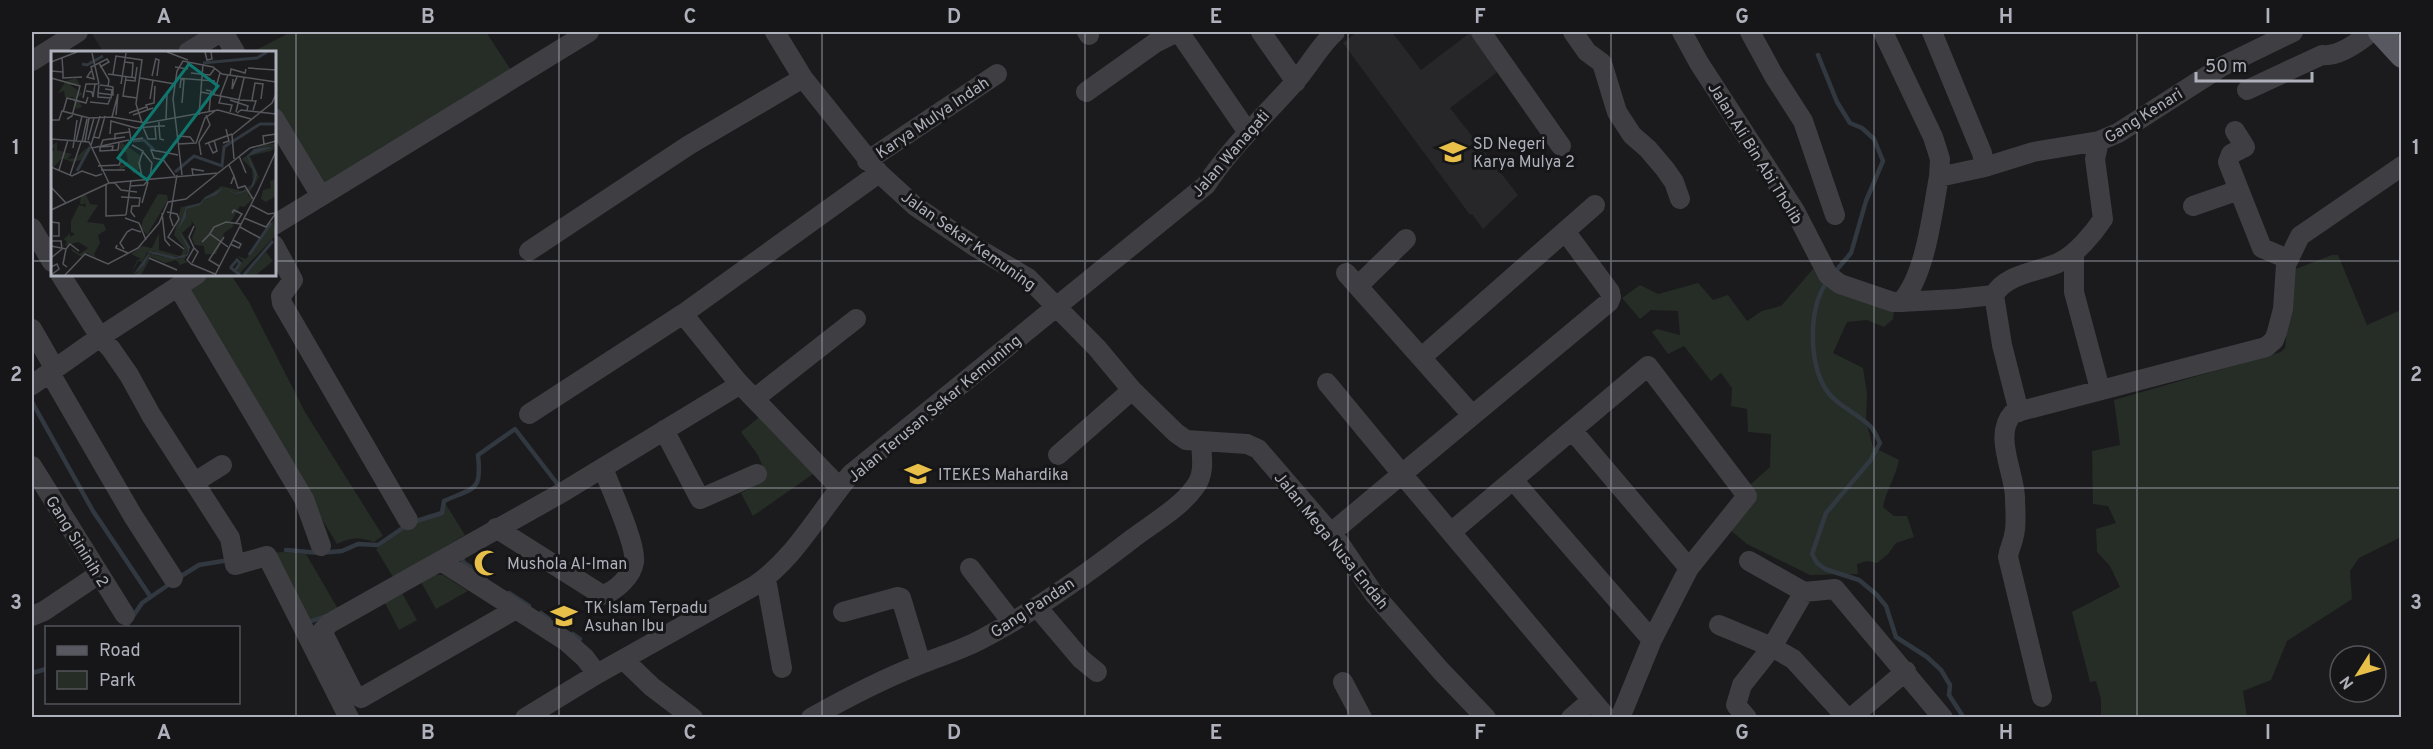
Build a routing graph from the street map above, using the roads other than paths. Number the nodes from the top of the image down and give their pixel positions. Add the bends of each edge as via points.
1 (78, 32) edge
2 (222, 32) edge
3 (589, 32) edge
4 (775, 32) edge
5 (1178, 32) edge
6 (1261, 32) edge
7 (1333, 32) edge
8 (1482, 32) edge
9 (1573, 32) edge
10 (1682, 32) edge
11 (1750, 32) edge
12 (1883, 32) edge
13 (1932, 32) edge
14 (2292, 32) edge
15 (2371, 32) edge
16 (2380, 32) edge
17 (190, 51) edge
18 (234, 51) edge
19 (2402, 56) edge
20 (32, 61) edge
21 (997, 74) dead end
22 (803, 78) junction
23 (1296, 82) junction
24 (2247, 90) dead end
25 (1086, 92) dead end
26 (276, 121) edge
27 (1247, 131) junction
28 (2235, 131) dead end
29 (2099, 141) junction
30 (1561, 146) dead end
31 (2402, 166) edge
32 (873, 167) junction
33 (1985, 167) junction
34 (1939, 177) junction
35 (2239, 190) junction
36 (321, 196) junction
37 (1680, 199) dead end
38 (1595, 205) dead end
39 (2193, 206) dead end
40 (1835, 215) dead end
41 (276, 224) edge
42 (32, 228) edge
43 (1565, 231) junction
44 (1406, 239) dead end
45 (276, 249) edge
46 (529, 251) dead end
47 (2074, 254) junction
48 (51, 260) edge
49 (2288, 260) junction
50 (61, 276) edge
51 (194, 276) edge
52 (178, 287) junction
53 (1994, 294) junction
54 (1901, 302) junction
55 (1056, 305) junction
56 (683, 314) junction
57 (856, 319) dead end
58 (32, 329) edge
59 (100, 337) junction
60 (1422, 357) junction
61 (53, 371) junction
62 (1327, 383) dead end
63 (32, 385) edge
64 (734, 388) dead end
65 (2100, 389) junction
66 (1132, 390) junction
67 (754, 399) junction
68 (2019, 411) junction
69 (529, 414) dead end
70 (1472, 415) junction
71 (664, 430) junction
72 (1572, 430) junction
73 (1201, 443) junction
74 (1058, 455) dead end
75 (222, 465) dead end
76 (32, 466) edge
77 (603, 468) junction
78 (757, 474) dead end
79 (1402, 474) junction
80 (1513, 480) junction
81 (195, 482) junction
82 (840, 488) junction
83 (408, 520) dead end
84 (496, 528) junction
85 (1451, 531) junction
86 (1330, 534) junction
87 (321, 546) dead end
88 (441, 561) junction
89 (1749, 561) dead end
90 (970, 568) dead end
91 (1689, 568) junction
92 (99, 574) junction
93 (173, 578) dead end
94 (765, 579) junction
95 (1804, 592) junction
96 (1037, 607) junction
97 (516, 609) junction
98 (843, 612) dead end
99 (32, 615) edge
100 (124, 615) dead end
101 (1012, 622) junction
102 (1719, 625) dead end
103 (1652, 640) junction
104 (1772, 647) junction
105 (624, 660) junction
106 (921, 664) junction
107 (782, 668) dead end
108 (1906, 671) junction
109 (1097, 672) dead end
110 (597, 674) junction
111 (1342, 682) dead end
112 (2042, 698) dead end
113 (1592, 700) junction
114 (349, 717) edge
115 (525, 717) edge
116 (693, 717) edge
117 (811, 717) edge
118 (1362, 717) edge
119 (1486, 717) edge
120 (1571, 717) edge
121 (1607, 717) edge
122 (1620, 717) edge
123 (1748, 717) edge
124 (1849, 717) edge
125 (1943, 717) edge

1 - 20 street
2 - 17 street
2 - 18 street
3 - 36 street
4 - 22 street, Jalan Sekar Kemuning
5 - 25 street via 1155,43
5 - 27 street
6 - 23 street
7 - 23 street, Jalan Wanagati
8 - 30 street
9 - 37 street via 1587,52 1602,63 1617,112 1632,135 1665,169
10 - 54 street, Jalan Ali Bin Abi Tholib via 1834,280
11 - 40 street via 1803,121
12 - 34 street via 1933,137 1940,159
13 - 33 street via 1983,153
14 - 29 street, Gang Kenari via 2222,67
15 - 24 street via 2331,55 2322,55
16 - 19 main road
21 - 32 street, Karya Mulya Indah
22 - 32 street, Jalan Sekar Kemuning
22 - 46 street via 689,145
23 - 27 street, Jalan Wanagati
26 - 36 street
27 - 55 street, Jalan Wanagati via 1206,185
28 - 35 street via 2245,147 2231,154 2228,162
29 - 33 street via 2033,152
29 - 47 street, Gang Kenari via 2095,159 2103,219
31 - 49 street via 2300,236
32 - 55 street, Jalan Sekar Kemuning via 915,206 1028,278
32 - 56 street, Karya Mulya Indah
33 - 34 street
34 - 54 street via 1924,253
35 - 39 street
35 - 49 street via 2262,248
36 - 41 street
38 - 43 street
42 - 48 street
43 - 60 street
43 - 70 street via 1610,292 1609,302
44 - 60 street via 1352,280
45 - 83 street via 292,280 281,296 282,303
47 - 53 street, Gang Kenari via 2006,283
47 - 65 street via 2074,292
49 - 65 street via 2283,309 2274,340 2266,347
50 - 59 street
51 - 52 street
52 - 59 street
52 - 87 street via 304,499
53 - 54 street
53 - 68 street
55 - 66 street, Jalan Mega Nusa Endah
55 - 82 street, Jalan Terusan Sekar Kemuning via 851,474
56 - 67 street
56 - 69 street, Karya Mulya Indah
57 - 67 street
58 - 61 street
59 - 61 street
59 - 81 street via 129,375
60 - 70 street
61 - 63 street
61 - 93 street via 133,516
62 - 79 street
64 - 71 street
65 - 68 street
66 - 73 street, Jalan Mega Nusa Endah via 1176,433
66 - 74 street
67 - 82 street
68 - 112 street via 2006,421 2004,435 2015,494 2014,535 2008,557
70 - 79 street
71 - 77 street
71 - 78 street via 700,500
72 - 80 street
72 - 91 street
72 - 91 street via 1654,361 1747,496
73 - 86 street, Jalan Mega Nusa Endah via 1247,444 1258,449
73 - 96 street, Gang Pandan via 1203,468 1196,486 1118,550
75 - 81 street
76 - 92 street, Gang Sininih 2
77 - 84 street
77 - 84 street via 634,552 632,570 609,593 602,595
79 - 85 street
79 - 86 street
80 - 85 street
80 - 103 street
81 - 114 street via 230,538 235,565 267,556
82 - 94 street, Jalan Terusan Sekar Kemuning via 798,546
84 - 88 street
85 - 113 street
86 - 119 street, Jalan Mega Nusa Endah via 1374,594
88 - 97 street
88 - 97 street via 324,627 324,637 356,696 366,697
89 - 95 street
90 - 101 street
91 - 103 street
92 - 99 street
92 - 100 street, Gang Sininih 2
94 - 105 street, Jalan Terusan Sekar Kemuning
94 - 107 street
95 - 104 street
95 - 108 street via 1835,590
96 - 101 street, Gang Pandan
96 - 109 street
97 - 110 street via 566,641
98 - 106 street via 901,598
101 - 106 street, Gang Pandan via 963,649
102 - 104 street
103 - 122 street
104 - 123 street via 1742,685 1736,705
104 - 124 street via 1793,659
105 - 110 street, Jalan Terusan Sekar Kemuning
105 - 116 street
106 - 117 street, Gang Pandan
108 - 124 street
108 - 125 street
110 - 115 street, Jalan Terusan Sekar Kemuning
111 - 118 street
113 - 120 street
113 - 121 street

